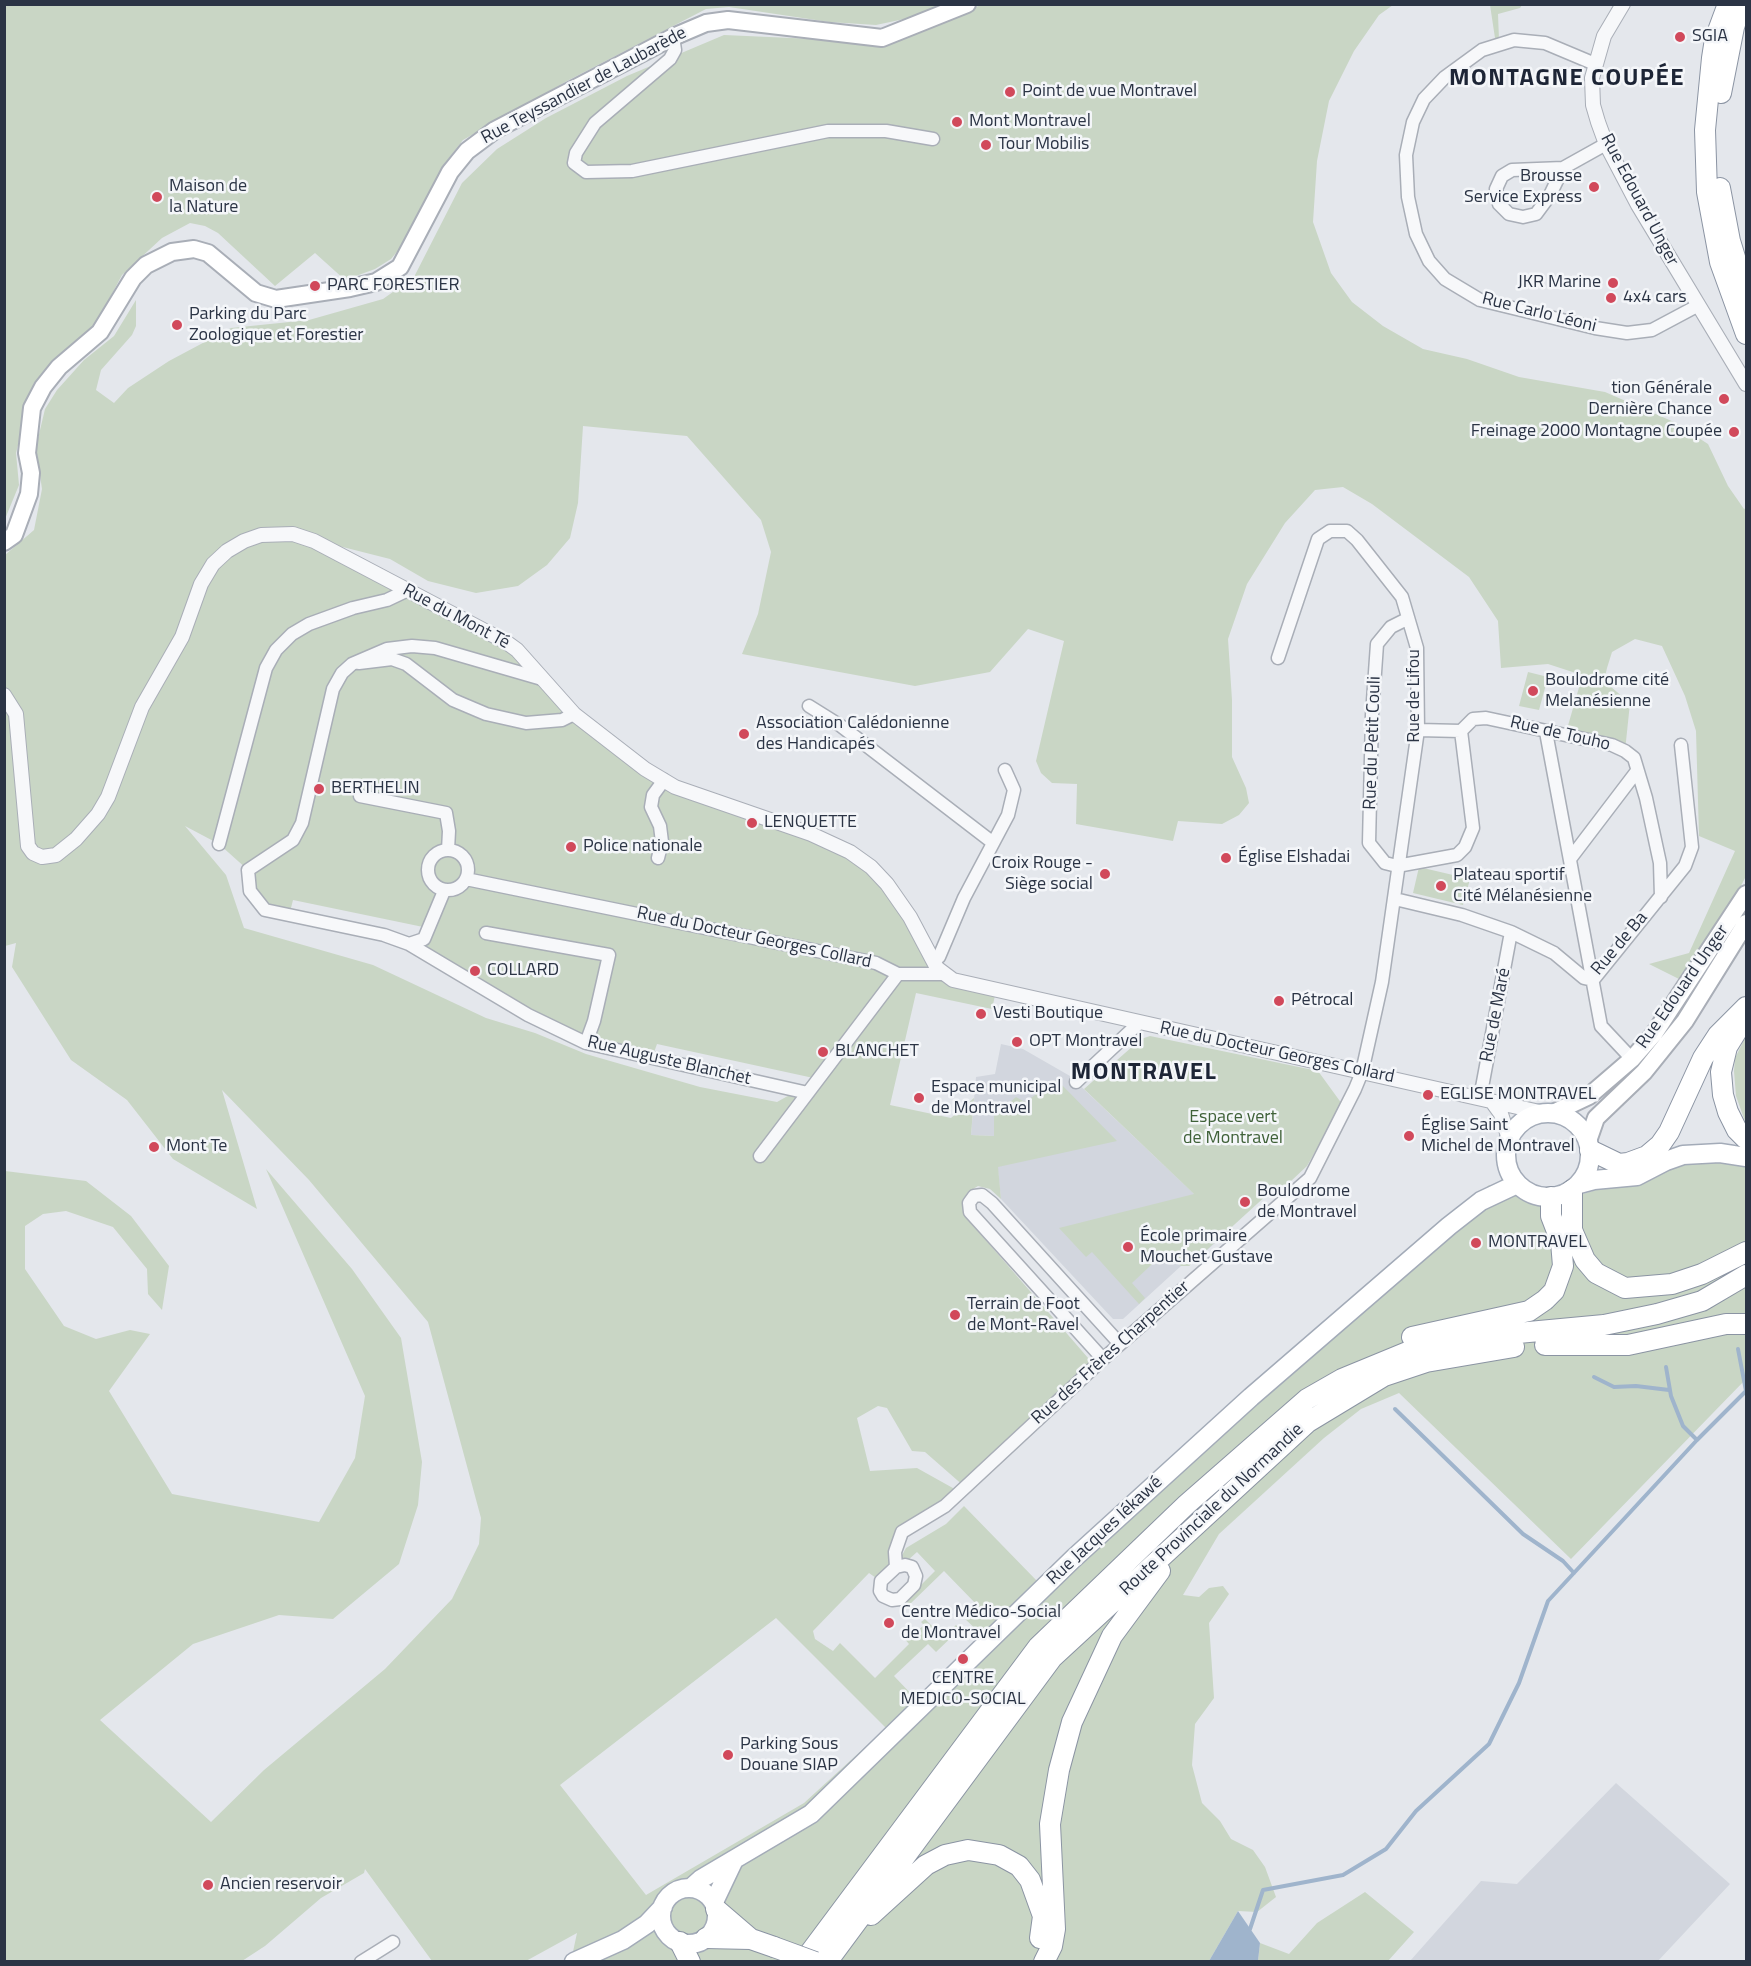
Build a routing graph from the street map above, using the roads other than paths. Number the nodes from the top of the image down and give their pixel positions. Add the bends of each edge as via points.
1 (967, 4) edge
2 (1623, 4) edge
3 (1728, 4) edge
4 (1742, 4) edge
5 (673, 37) junction
6 (1595, 64) junction
7 (933, 139) dead end
8 (1606, 144) junction
9 (1563, 168) junction
10 (1746, 293) edge
11 (1697, 306) junction
12 (1746, 334) edge
13 (1746, 384) edge
14 (4, 542) edge
15 (408, 590) junction
16 (1407, 619) junction
17 (1278, 658) dead end
18 (352, 664) junction
19 (542, 679) junction
20 (4, 695) edge
21 (809, 706) dead end
22 (574, 714) junction
23 (1418, 730) junction
24 (1461, 730) junction
25 (1546, 732) junction
26 (1681, 745) dead end
27 (1005, 770) dead end
28 (1637, 771) junction
29 (664, 780) junction
30 (360, 796) dead end
31 (992, 842) junction
32 (219, 844) dead end
33 (448, 850) junction
34 (658, 858) dead end
35 (1570, 859) junction
36 (1397, 866) junction
37 (466, 879) junction
38 (444, 891) junction
39 (1746, 894) edge
40 (1661, 897) junction
41 (1395, 899) junction
42 (1746, 923) edge
43 (1511, 932) junction
44 (486, 933) dead end
45 (409, 944) junction
46 (933, 960) junction
47 (898, 974) junction
48 (943, 974) junction
49 (1593, 980) junction
50 (1746, 1007) edge
51 (1746, 1020) edge
52 (1139, 1023) junction
53 (1746, 1036) edge
54 (586, 1043) junction
55 (1632, 1059) junction
56 (1362, 1072) junction
57 (1076, 1082) dead end
58 (808, 1093) junction
59 (1486, 1100) junction
60 (1548, 1113) junction
61 (1746, 1124) edge
62 (1509, 1139) junction
63 (1746, 1139) edge
64 (1589, 1145) junction
65 (760, 1156) dead end
66 (1746, 1157) edge
67 (1506, 1162) junction
68 (1517, 1184) junction
69 (1575, 1187) junction
70 (1551, 1197) junction
71 (1481, 1201) junction
72 (1746, 1252) edge
73 (1746, 1262) edge
74 (1746, 1275) edge
75 (1746, 1290) edge
76 (1746, 1324) edge
77 (1502, 1335) junction
78 (1120, 1344) junction
79 (1545, 1345) junction
80 (1102, 1359) junction
81 (1342, 1379) junction
82 (1219, 1502) junction
83 (896, 1567) dead end
84 (733, 1862) junction
85 (691, 1888) junction
86 (715, 1906) junction
87 (663, 1907) junction
88 (674, 1938) junction
89 (706, 1938) junction
90 (751, 1939) junction
91 (623, 1940) junction
92 (842, 1941) junction
93 (393, 1942) dead end
94 (361, 1962) edge
95 (574, 1962) edge
96 (690, 1962) edge
97 (804, 1962) edge
98 (815, 1962) edge
99 (827, 1962) edge
100 (1031, 1962) edge
101 (1044, 1962) edge

1 - 5 main road, Rue Teyssandier de Laubarède via 882,38 728,20 706,23
2 - 6 street, Rue Edouard Unger via 1604,36
3 - 12 highway via 1713,49 1705,130 1707,192 1720,262
4 - 10 highway via 1721,81 1718,134 1723,209
5 - 7 street via 675,50 670,59 595,123 574,163 586,172 632,171 828,131 885,131
5 - 14 main road, Rue Teyssandier de Laubarède via 495,130 467,151 450,172 400,267 376,282 276,299 256,292 208,253 194,249 172,252 146,265 133,278 100,332 59,367 32,408 27,453 31,473 29,494 14,535
6 - 8 street, Rue Edouard Unger via 1593,105
6 - 11 street, Rue Carlo Léoni via 1545,43 1514,40 1482,50 1445,77 1424,99 1413,122 1406,155 1408,197 1416,234 1429,261 1445,279 1479,300 1628,333 1646,332
8 - 9 street
8 - 11 street, Rue Edouard Unger
9 - 9 street via 1512,170 1502,176 1496,189 1499,204 1509,214 1536,214 1544,207
11 - 13 street, Rue Edouard Unger
15 - 19 street, Rue du Mont Té via 506,642
15 - 20 street, Rue du Mont Té via 293,534 261,535 227,550 201,584 182,637 142,706 108,797 76,839 56,855 42,857 28,846 16,714
15 - 32 street via 309,624 276,650 266,668
16 - 17 street, Rue de Lifou via 1402,597 1357,540 1347,531 1330,531 1318,539
16 - 23 street, Rue de Lifou via 1417,648
16 - 36 street, Rue du Petit Couli via 1391,627 1377,644 1372,715 1369,843 1385,863
18 - 19 street via 387,648 412,646 435,648
18 - 22 street via 392,659 406,664 453,699 486,714 526,723 562,720
18 - 45 street, Rue Auguste Blanchet via 333,689 302,823 293,840 248,870 250,891 265,910 384,935
19 - 22 street, Rue du Mont Té
21 - 31 street via 841,726
22 - 29 street, Rue du Mont Té
23 - 24 street, Rue de Touho
23 - 36 street, Rue de Lifou
24 - 25 street, Rue de Touho via 1473,719 1486,718
24 - 36 street via 1471,835 1456,855
25 - 28 street, Rue de Touho via 1612,745 1634,758
25 - 35 street
26 - 40 street, Rue de Ba via 1692,847 1685,866
27 - 31 street via 1014,790 1008,815
28 - 35 street
28 - 40 street, Rue de Touho via 1660,863
29 - 34 street via 653,795 651,807 660,826
29 - 46 street, Rue du Mont Té via 850,852 887,884
30 - 33 street via 446,813
31 - 46 street via 939,957
33 - 37 street via 465,859
33 - 38 street via 435,854 428,865 432,884
35 - 49 street
36 - 41 street, Rue de Lifou
37 - 38 street via 457,888
37 - 47 street, Rue du Docteur Georges Collard via 876,963
38 - 45 street via 424,939
39 - 55 main road, Rue Edouard Unger via 1673,1009
40 - 49 street, Rue de Ba
41 - 43 street, Rue de Ba
41 - 56 street, Rue de Lifou
42 - 64 main road, Rue Edouard Unger via 1685,1021 1644,1072 1596,1118
43 - 49 street, Rue de Ba via 1554,953 1584,978
43 - 59 street, Rue de Maré
44 - 54 street via 609,955
45 - 54 street, Rue Auguste Blanchet via 528,1015
46 - 48 street, Rue du Mont Té
47 - 48 street, Rue du Docteur Georges Collard
47 - 58 street
48 - 52 street, Rue du Docteur Georges Collard via 996,991
49 - 55 street via 1601,1026
50 - 64 highway via 1718,1035 1703,1058 1669,1132 1647,1156 1619,1164
51 - 63 highway via 1727,1047 1721,1072 1728,1112
52 - 56 street, Rue du Docteur Georges Collard
52 - 57 street
53 - 61 highway via 1735,1058 1734,1071 1736,1095
54 - 58 street, Rue Auguste Blanchet
55 - 60 main road, Rue Edouard Unger via 1589,1096
56 - 59 street, Rue du Docteur Georges Collard
56 - 78 street, Rue des Frères Charpentier via 1310,1178
58 - 65 street
59 - 60 street, Rue du Docteur Georges Collard
59 - 62 street via 1501,1114
60 - 62 main road via 1523,1121
60 - 64 main road via 1575,1123
62 - 67 main road
64 - 69 main road via 1586,1174
66 - 69 main road via 1689,1154 1637,1176 1594,1180
67 - 68 main road
67 - 71 main road, Rue Jacques Iékawé
68 - 70 main road via 1530,1193
68 - 71 main road, Rue Jacques Iékawé
69 - 70 main road
69 - 72 highway via 1572,1230 1581,1253 1596,1273 1625,1288 1672,1284
70 - 81 highway via 1551,1216 1562,1242 1563,1266 1554,1291 1538,1306 1405,1339
71 - 84 main road, Rue Jacques Iékawé via 1251,1398 1080,1553 811,1814
73 - 77 highway via 1683,1297
74 - 77 highway via 1702,1301 1657,1314
75 - 79 highway, Route Provinciale du Normandie via 1697,1315 1650,1330
76 - 79 highway via 1726,1324 1628,1345
77 - 81 highway via 1410,1351
78 - 80 street, Rue des Frères Charpentier
78 - 80 street via 992,1203 982,1195 974,1196 969,1203 970,1212
79 - 82 highway, Route Provinciale du Normandie via 1464,1354 1384,1376 1308,1422
80 - 83 street, Rue des Frères Charpentier via 945,1506 902,1532 895,1552
81 - 97 highway, Route Provinciale du Normandie via 1307,1399 1187,1504 1038,1647
82 - 92 highway, Route Provinciale du Normandie via 1052,1658
82 - 101 highway via 1130,1608 1112,1636 1072,1722 1050,1824 1055,1929
84 - 85 main road, Rue Jacques Iékawé
84 - 86 main road
85 - 86 main road via 708,1895
85 - 87 main road via 674,1893
86 - 89 main road via 716,1925
86 - 90 highway
87 - 88 main road via 662,1922
87 - 91 main road
88 - 89 main road via 694,1943
88 - 91 main road
88 - 96 highway
89 - 90 highway
90 - 98 highway, bridge
91 - 95 main road
92 - 99 highway, Route Provinciale du Normandie
92 - 100 highway via 926,1865 945,1855 968,1850 999,1855 1019,1866 1030,1880 1043,1916
93 - 94 street

